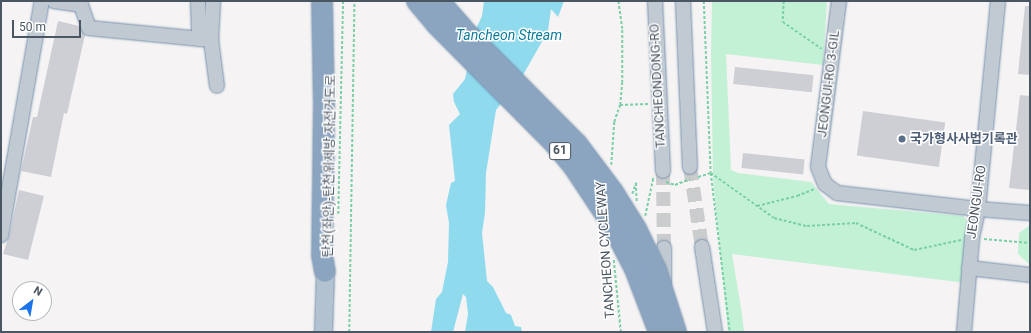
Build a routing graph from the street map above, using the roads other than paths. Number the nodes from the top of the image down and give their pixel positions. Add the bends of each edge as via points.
1 (42, 1) edge
2 (54, 1) edge
3 (198, 1) edge
4 (213, 1) edge
5 (322, 1) edge
6 (328, 1) edge
7 (417, 1) edge
8 (439, 1) edge
9 (655, 1) edge
10 (683, 1) edge
11 (839, 1) edge
12 (998, 1) edge
13 (205, 40) junction
14 (218, 86) dead end
15 (690, 167) tunnel mouth
16 (658, 175) tunnel mouth
17 (978, 210) junction
18 (1030, 213) edge
19 (1, 235) edge
20 (702, 247) tunnel mouth
21 (664, 248) tunnel mouth
22 (969, 268) junction
23 (325, 272) junction
24 (1030, 274) edge
25 (323, 332) edge
26 (659, 332) edge
27 (662, 332) edge
28 (676, 332) edge
29 (715, 332) edge
30 (964, 332) edge

1 - 19 street
2 - 13 street via 81,5 89,28
3 - 13 street
4 - 13 street
5 - 23 highway via 322,255
6 - 23 highway via 330,138
7 - 26 highway, 61, bridge via 436,24 550,139 574,167 610,221 635,269
8 - 28 highway, 61, bridge via 463,29 577,144 613,192 636,229 656,270
9 - 16 street, TANCHEONDONG-RO
10 - 15 street
11 - 17 street, JEONGUI-RO 3-GIL via 818,167 825,184 837,193
12 - 17 street, JEONGUI-RO
13 - 14 street
17 - 18 street
17 - 22 street, JEONGUI-RO
20 - 29 street
21 - 27 street
22 - 24 street
22 - 30 street, JEONGUI-RO
23 - 25 main road

